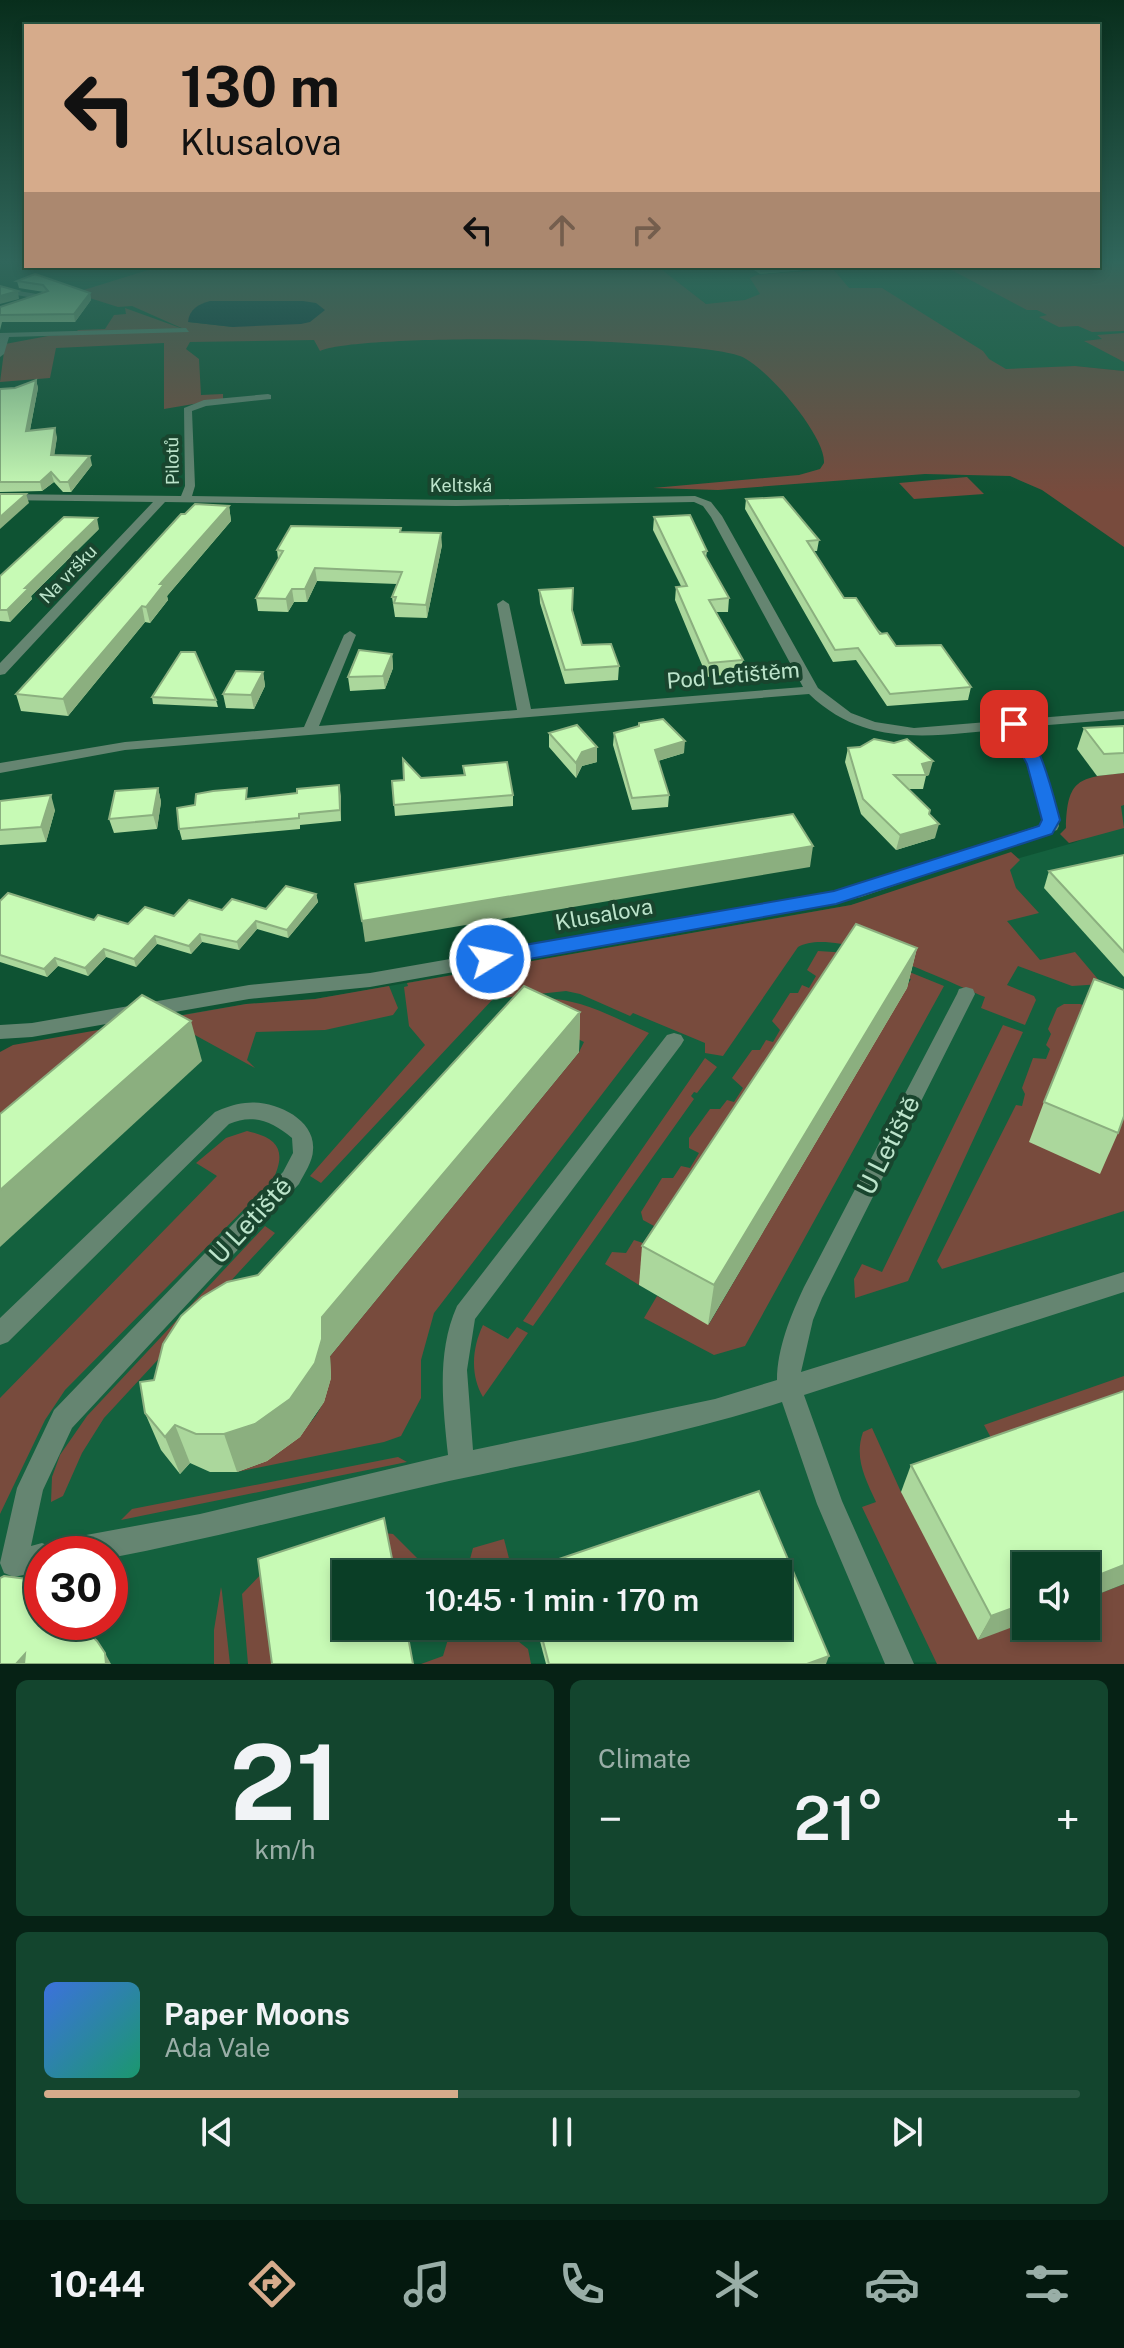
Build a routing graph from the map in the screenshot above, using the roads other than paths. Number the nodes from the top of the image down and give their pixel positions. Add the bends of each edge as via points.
1 (268, 397) dead end
2 (0, 497) edge
3 (186, 499) junction
4 (161, 500) junction
5 (503, 604) dead end
6 (350, 635) dead end
7 (0, 671) edge
8 (812, 690) junction
9 (525, 714) junction
10 (1124, 715) edge
11 (1014, 724) junction
12 (310, 731) junction
13 (0, 768) edge
14 (966, 994) dead end
15 (0, 1032) edge
16 (674, 1040) dead end
17 (1124, 1282) edge
18 (0, 1334) edge
19 (789, 1388) junction
20 (462, 1465) junction
21 (128, 1541) edge
22 (24, 1561) edge
23 (900, 1664) edge

1 - 3 street, Pilotů via 204,403 187,410
2 - 4 street, Keltská
3 - 4 street, Keltská
3 - 8 street, Keltská via 700,501 716,516
4 - 7 street, Na vršku
5 - 9 street
6 - 12 street
8 - 9 street, Pod Letištěm
8 - 11 street, Pod Letištěm via 849,719 882,729 936,731
9 - 12 street, Pod Letištěm
10 - 11 street, Pod Letištěm
11 - 15 street, Klusalova via 1036,764 1051,826 855,893 370,980 249,992
12 - 13 street, Pod Letištěm via 125,746
14 - 19 street, U Letiště via 812,1294 789,1367
16 - 20 street via 465,1314 454,1373
17 - 19 street
18 - 22 street, U Letiště via 222,1118 245,1109 261,1110 302,1134 303,1153 291,1178 63,1419 30,1488 14,1563
19 - 20 street via 715,1411
19 - 23 street, U Letiště via 830,1504
20 - 21 street

